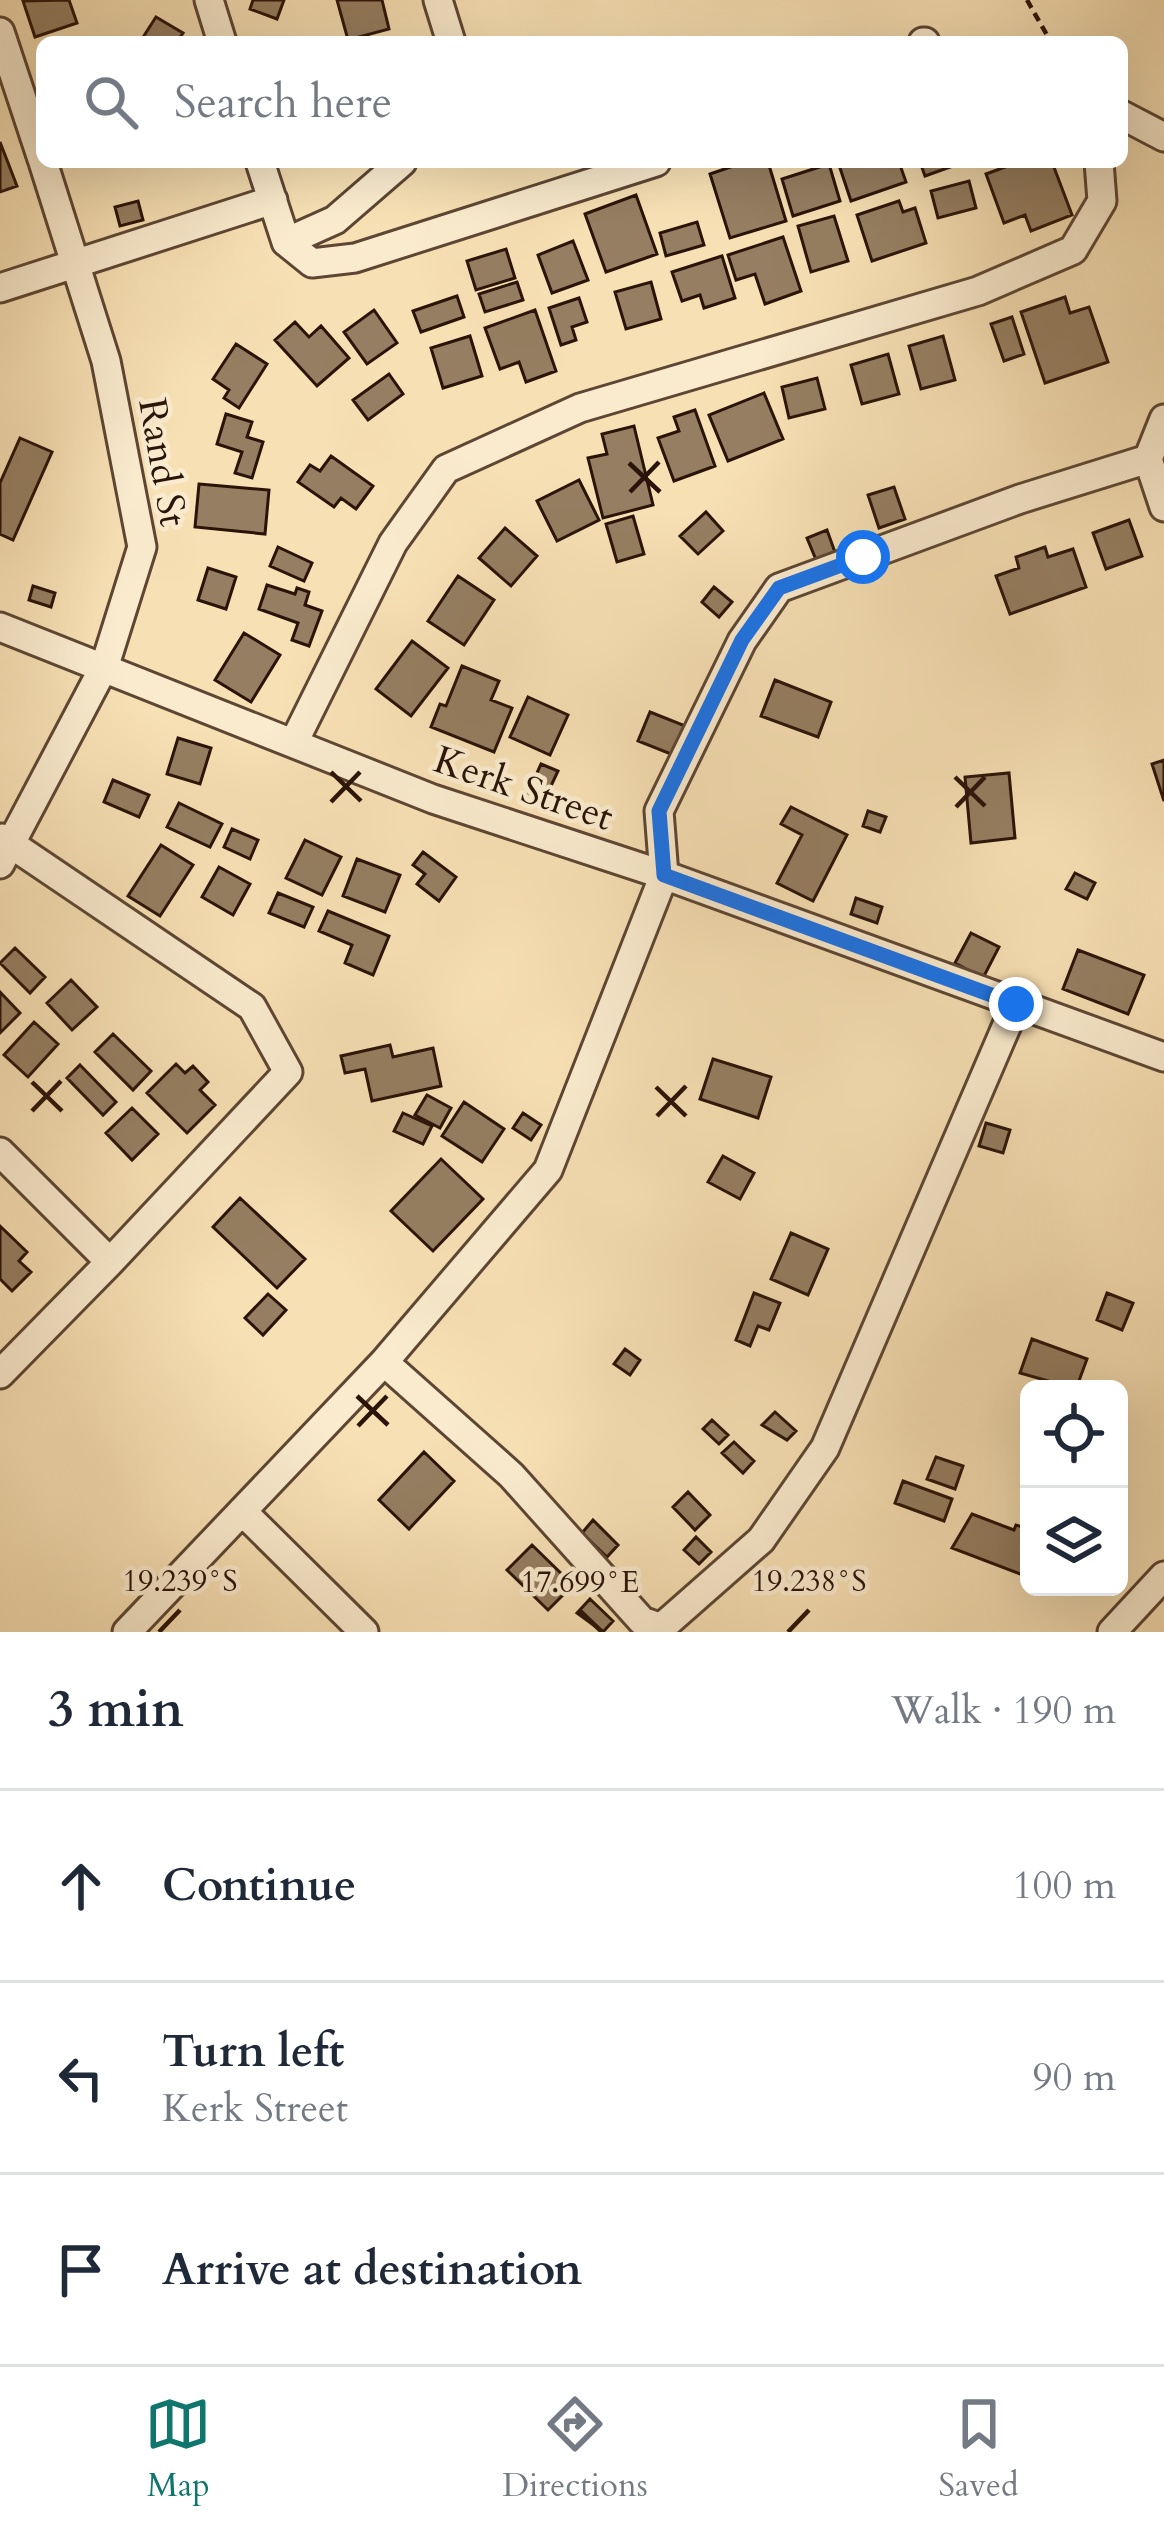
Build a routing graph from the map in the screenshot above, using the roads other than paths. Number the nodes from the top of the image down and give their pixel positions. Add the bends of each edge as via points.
1 (208, 0) edge
2 (438, 0) edge
3 (0, 32) edge
4 (220, 36) edge
5 (449, 36) edge
6 (1128, 118) edge
7 (1164, 137) edge
8 (36, 142) edge
9 (45, 168) edge
10 (262, 168) edge
11 (395, 168) edge
12 (637, 168) edge
13 (1099, 168) edge
14 (272, 200) junction
15 (286, 242) junction
16 (76, 264) junction
17 (0, 287) edge
18 (1164, 419) edge
19 (1148, 459) junction
20 (1164, 507) edge
21 (0, 627) edge
22 (105, 664) junction
23 (294, 742) junction
24 (4, 850) edge
25 (664, 875) junction
26 (1016, 1004) junction
27 (1164, 1057) edge
28 (0, 1152) edge
29 (110, 1262) junction
30 (384, 1362) junction
31 (0, 1374) edge
32 (242, 1511) junction
33 (1164, 1576) edge
34 (127, 1632) edge
35 (364, 1632) edge
36 (1112, 1632) edge

1 - 4 street
2 - 5 street
3 - 8 street, Rand St
6 - 7 street
9 - 16 street, Rand St
10 - 14 street
11 - 15 street via 335,220
12 - 15 street via 355,259 312,263
13 - 23 street via 1102,201 1072,250 977,291 580,408 446,469 394,543
14 - 15 street
14 - 16 street
16 - 17 street
16 - 22 street, Rand St via 106,361 142,547
18 - 19 street
19 - 20 street
19 - 25 street via 779,588 742,640 659,811
21 - 22 street, Kerk Street
22 - 23 street, Kerk Street
22 - 24 street, Rand St
23 - 25 street, Kerk Street via 433,799
24 - 29 street via 252,1007 288,1072
25 - 26 street, Kerk Street
25 - 30 street via 548,1170
26 - 27 street, Kerk Street
26 - 30 street via 825,1448 761,1540 661,1628 642,1621 512,1475
28 - 29 street
29 - 31 street
30 - 32 street
32 - 34 street
32 - 35 street
33 - 36 street

